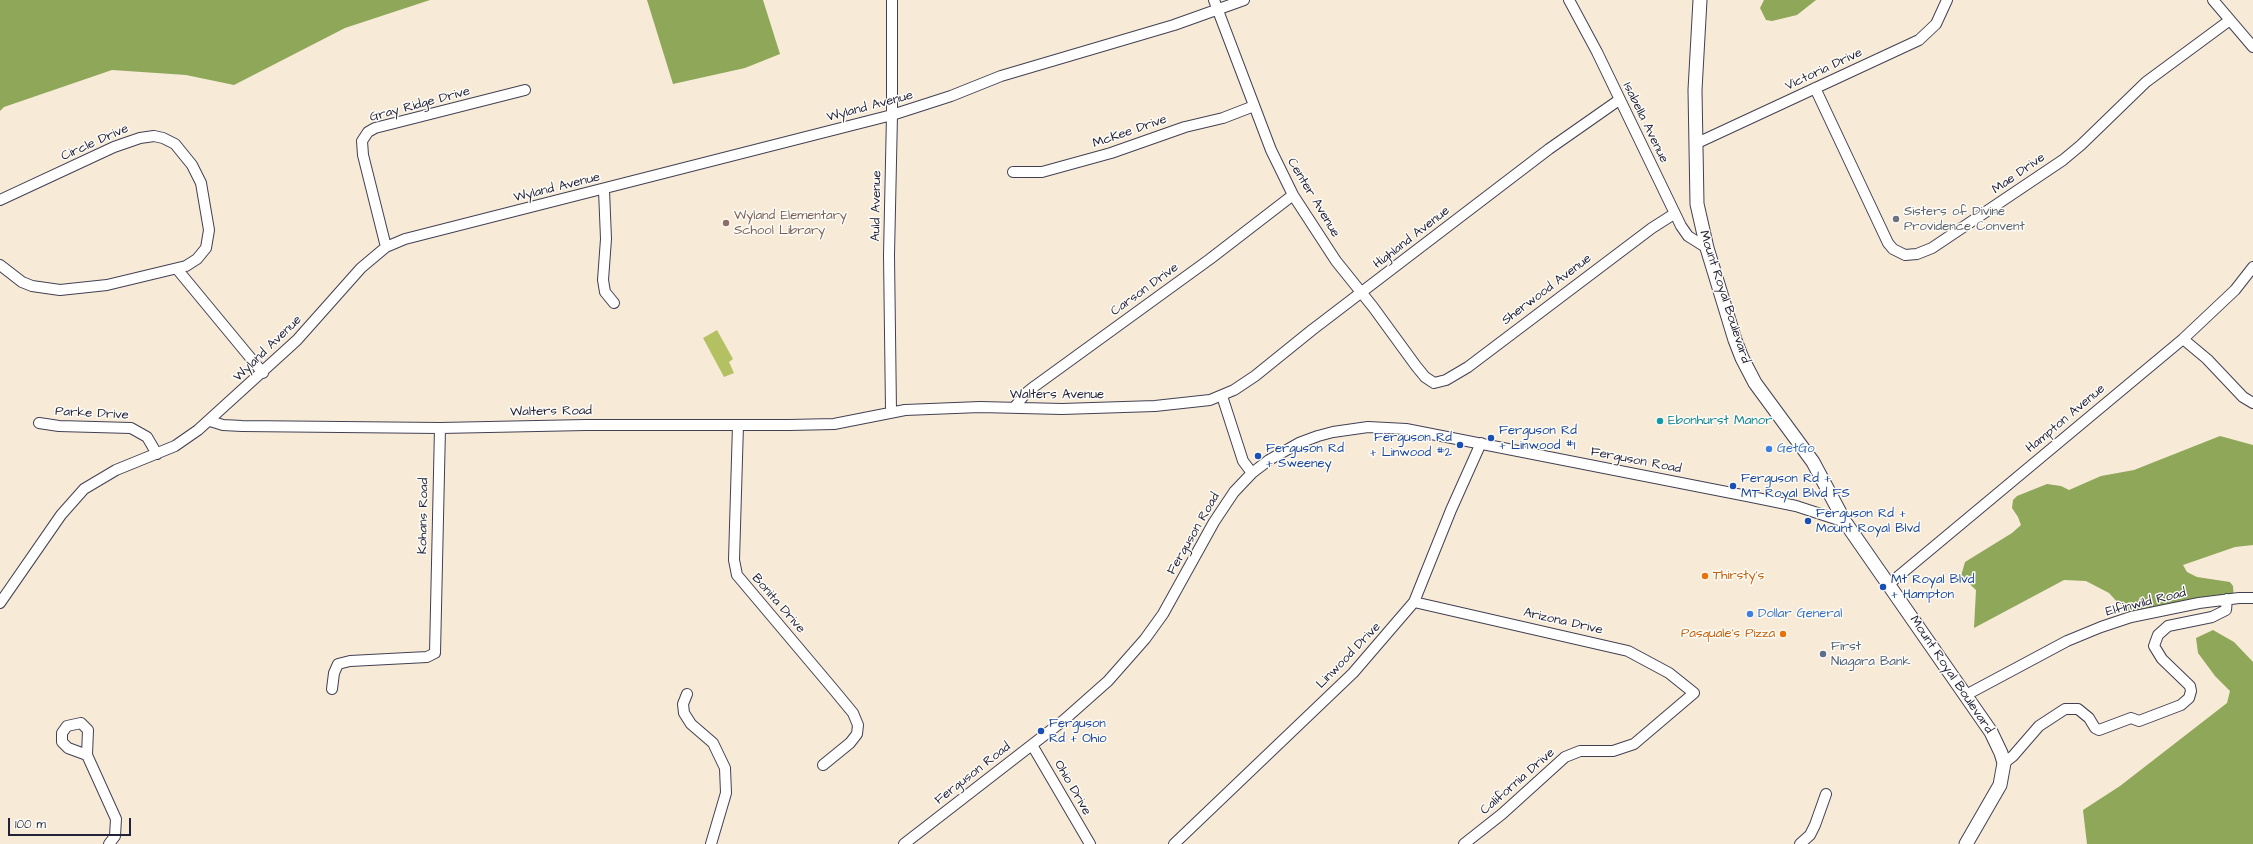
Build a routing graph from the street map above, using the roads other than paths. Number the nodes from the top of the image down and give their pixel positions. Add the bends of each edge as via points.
1 (892, 0) edge
2 (1244, 0) edge
3 (1569, 0) edge
4 (1700, 0) edge
5 (1947, 0) edge
6 (2213, 0) edge
7 (1215, 5) edge
8 (2230, 20) junction
9 (2253, 47) edge
10 (1815, 88) junction
11 (525, 90) dead end
12 (1619, 100) junction
13 (1254, 106) junction
14 (892, 115) junction
15 (1695, 144) junction
16 (1013, 172) dead end
17 (604, 190) junction
18 (1293, 195) junction
19 (0, 200) edge
20 (1674, 214) junction
21 (386, 247) junction
22 (1707, 248) junction
23 (0, 265) edge
24 (2253, 267) edge
25 (177, 269) junction
26 (1363, 293) junction
27 (614, 303) dead end
28 (2183, 339) junction
29 (263, 373) junction
30 (1434, 383) joint
31 (1222, 396) junction
32 (2253, 403) edge
33 (1014, 408) junction
34 (891, 412) junction
35 (210, 421) junction
36 (38, 423) dead end
37 (738, 424) junction
38 (440, 428) junction
39 (1481, 443) junction
40 (157, 454) junction
41 (1252, 473) junction
42 (1845, 522) junction
43 (1889, 584) junction
44 (2253, 598) edge
45 (2227, 599) junction
46 (1414, 602) junction
47 (0, 603) edge
48 (332, 689) dead end
49 (1694, 693) joint
50 (686, 694) dead end
51 (1966, 695) junction
52 (1032, 745) junction
53 (87, 755) dead end
54 (2004, 763) junction
55 (823, 765) dead end
56 (1826, 794) dead end
57 (110, 844) edge
58 (711, 844) edge
59 (904, 844) edge
60 (1090, 844) edge
61 (1174, 844) edge
62 (1464, 844) edge
63 (1801, 844) edge
64 (1966, 844) edge

1 - 14 street, Auld Avenue
2 - 7 street, Wyland Avenue
3 - 12 street, Isabella Avenue
4 - 15 main road, Mount Royal Boulevard
5 - 10 street, Victoria Drive via 1941,18 1919,40
6 - 8 street
7 - 13 street, Center Avenue
7 - 14 street, Wyland Avenue via 1103,47 1001,76
8 - 9 street
8 - 10 street, Mae Drive via 2146,82 2082,145 2062,160 1932,248 1917,254 1905,255 1893,249 1888,243
10 - 15 street, Victoria Drive
11 - 21 street, Gray Ridge Drive via 375,128 368,132 362,141 363,155
12 - 20 street, Isabella Avenue
12 - 26 street, Highland Avenue via 1549,149
13 - 16 street, McKee Drive via 1111,153 1042,172
13 - 18 street, Center Avenue via 1270,150
14 - 17 street, Wyland Avenue
14 - 34 street, Auld Avenue via 889,255
15 - 22 main road, Mount Royal Boulevard via 1697,204
17 - 21 street, Wyland Avenue via 411,238
17 - 27 street via 606,239 603,280 605,292
18 - 26 street, Center Avenue via 1318,236
18 - 33 street, Carson Drive via 1210,259 1035,386
19 - 25 street, Circle Drive via 127,142 148,136 164,138 181,149 198,175 208,221 209,236 206,248 191,264
20 - 22 street, Isabella Avenue via 1688,236
20 - 30 street, Sherwood Avenue via 1468,366 1446,380
21 - 29 street, Wyland Avenue via 361,268 316,320
22 - 42 main road, Mount Royal Boulevard via 1735,340 1747,369 1813,462
23 - 25 street, Circle Drive via 27,284 60,290 107,285
24 - 28 street, Hampton Avenue via 2235,290
25 - 29 street
26 - 30 street, Center Avenue via 1416,366
26 - 31 street, Highland Avenue via 1255,376
28 - 32 street via 2243,397
28 - 43 street, Hampton Avenue
29 - 35 street, Wyland Avenue
31 - 33 street, Walters Avenue via 1174,406
31 - 41 street via 1243,461
33 - 34 street, Walters Avenue via 968,407
34 - 37 street, Walters Road via 834,424
35 - 38 street, Walters Road via 242,426
35 - 40 street, Wyland Avenue via 175,446
36 - 40 street, Parke Drive via 130,428 147,437
37 - 38 street, Walters Road
37 - 55 street, Bonita Drive via 734,553 737,575 746,589 809,659 858,722 858,731 854,737
38 - 48 street, Kohans Road via 435,653 427,657 350,661 338,664 334,672
39 - 41 street, Ferguson Road via 1406,429 1350,428 1329,432 1299,443
39 - 42 street, Ferguson Road via 1789,505
39 - 46 street, Linwood Drive
40 - 47 street, Wyland Avenue via 116,470 84,489 61,515
41 - 52 street, Ferguson Road via 1234,492 1214,522 1180,585 1145,639 1104,686
42 - 43 main road, Mount Royal Boulevard
43 - 51 main road, Mount Royal Boulevard
44 - 45 street, Elfinwild Road
45 - 51 street, Elfinwild Road via 2131,617 2101,627 2067,641
45 - 54 street via 2226,610 2212,617 2168,626 2158,635 2154,646 2162,659 2190,686 2189,698 2181,705 2139,720 2131,718 2099,730 2078,709 2065,709 2039,726
46 - 49 street, Arizona Drive via 1628,651 1669,673
46 - 61 street, Linwood Drive via 1352,673
49 - 62 street, California Drive via 1634,744 1613,751 1580,751 1565,757 1502,814
50 - 58 street via 684,713 691,724 713,743 725,768 726,793
51 - 54 main road, Mount Royal Boulevard via 1991,732
52 - 59 street, Ferguson Road
52 - 60 street, Ohio Drive
53 - 57 street via 116,819 115,836
54 - 64 main road via 2000,785
56 - 63 street via 1810,835

